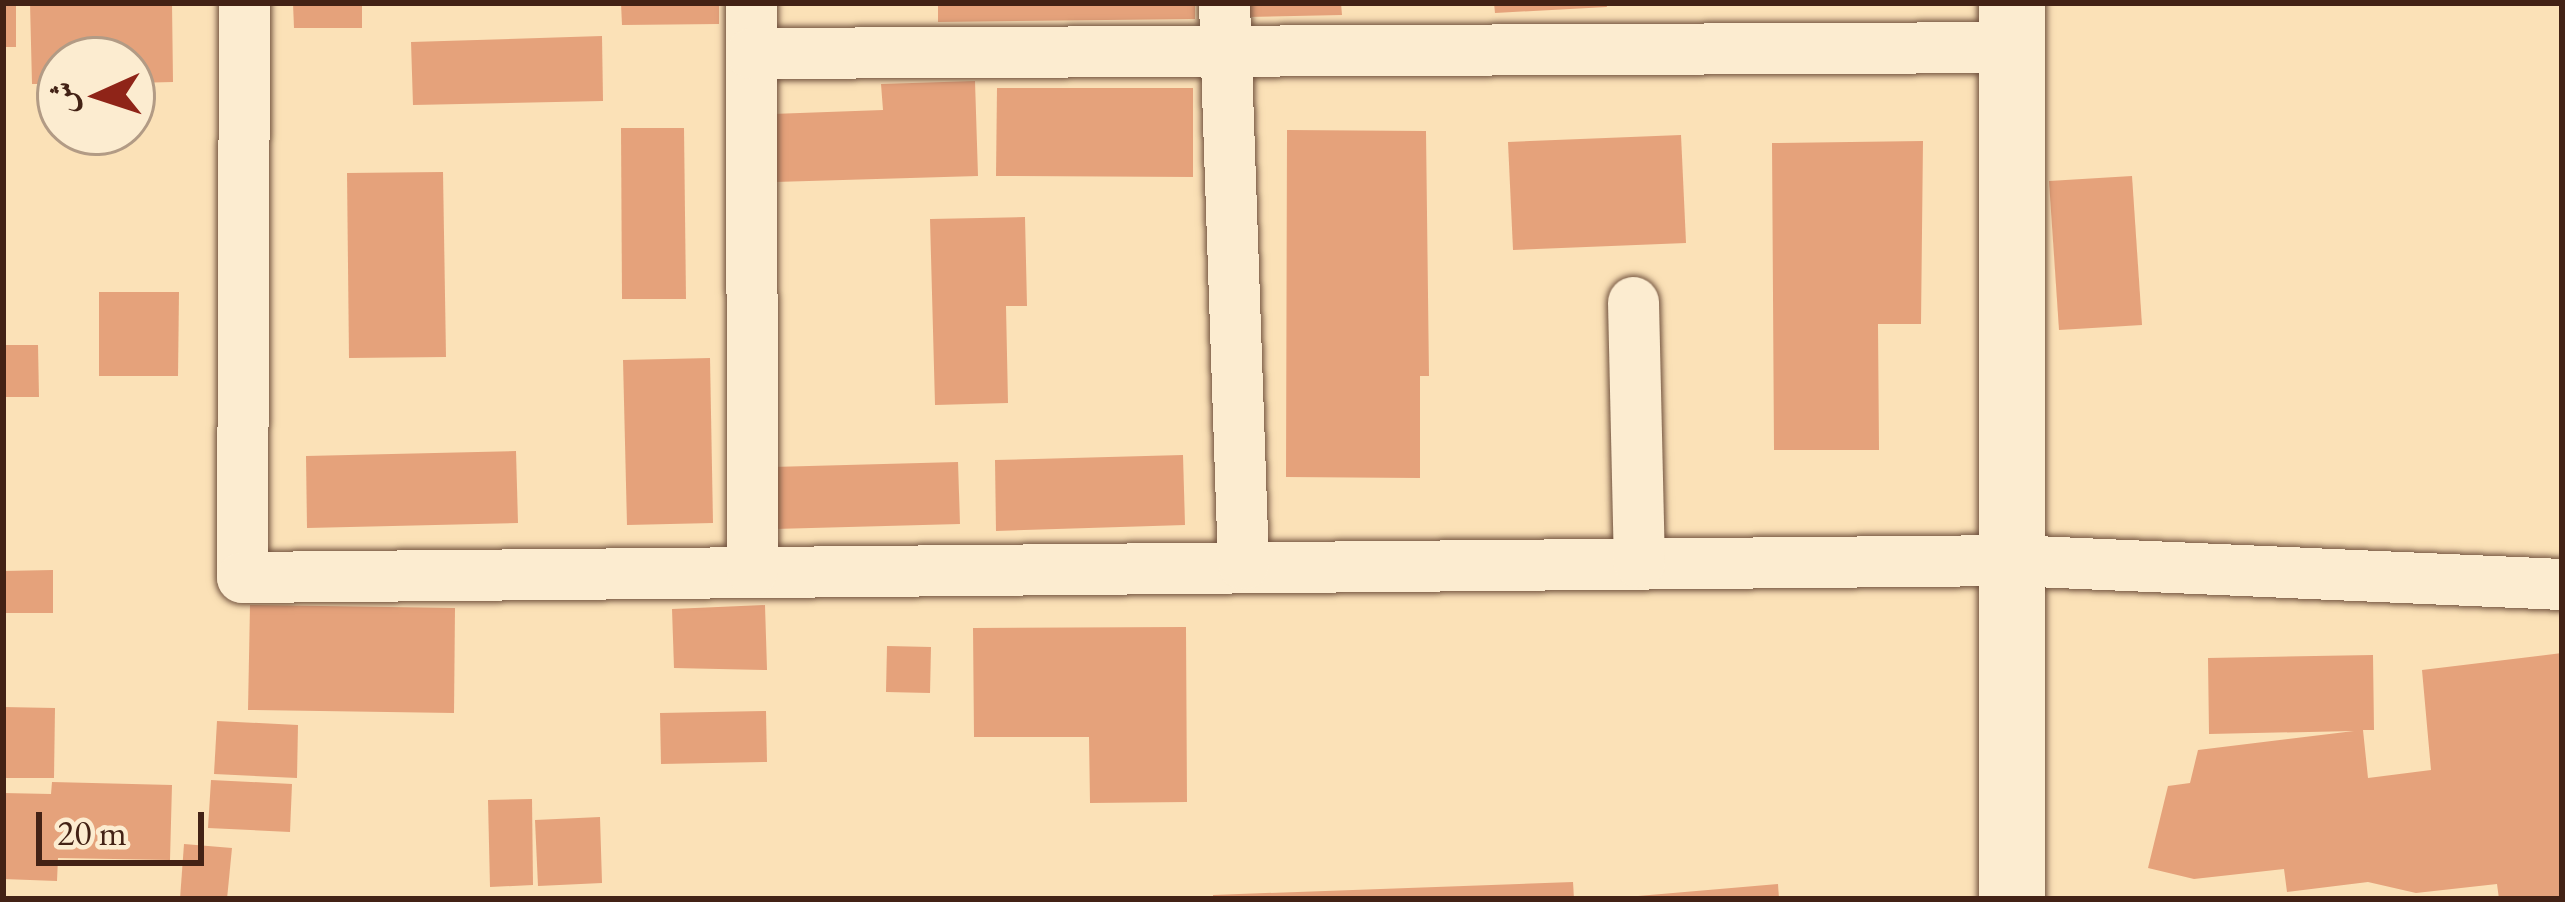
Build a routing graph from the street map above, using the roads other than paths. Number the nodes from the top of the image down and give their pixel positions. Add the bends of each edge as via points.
1 (244, 3) edge
2 (2012, 25) edge
3 (1224, 27) edge
4 (751, 28) edge
5 (1634, 302) dead end
6 (2012, 560) junction
7 (1639, 562) junction
8 (1243, 564) junction
9 (752, 570) junction
10 (2562, 584) edge
11 (2012, 899) edge

1 - 9 street via 242,577
2 - 3 street
2 - 6 main road
3 - 4 street
3 - 8 street
4 - 9 street
5 - 7 street
6 - 7 street
6 - 10 street
6 - 11 main road
7 - 8 street
8 - 9 street

